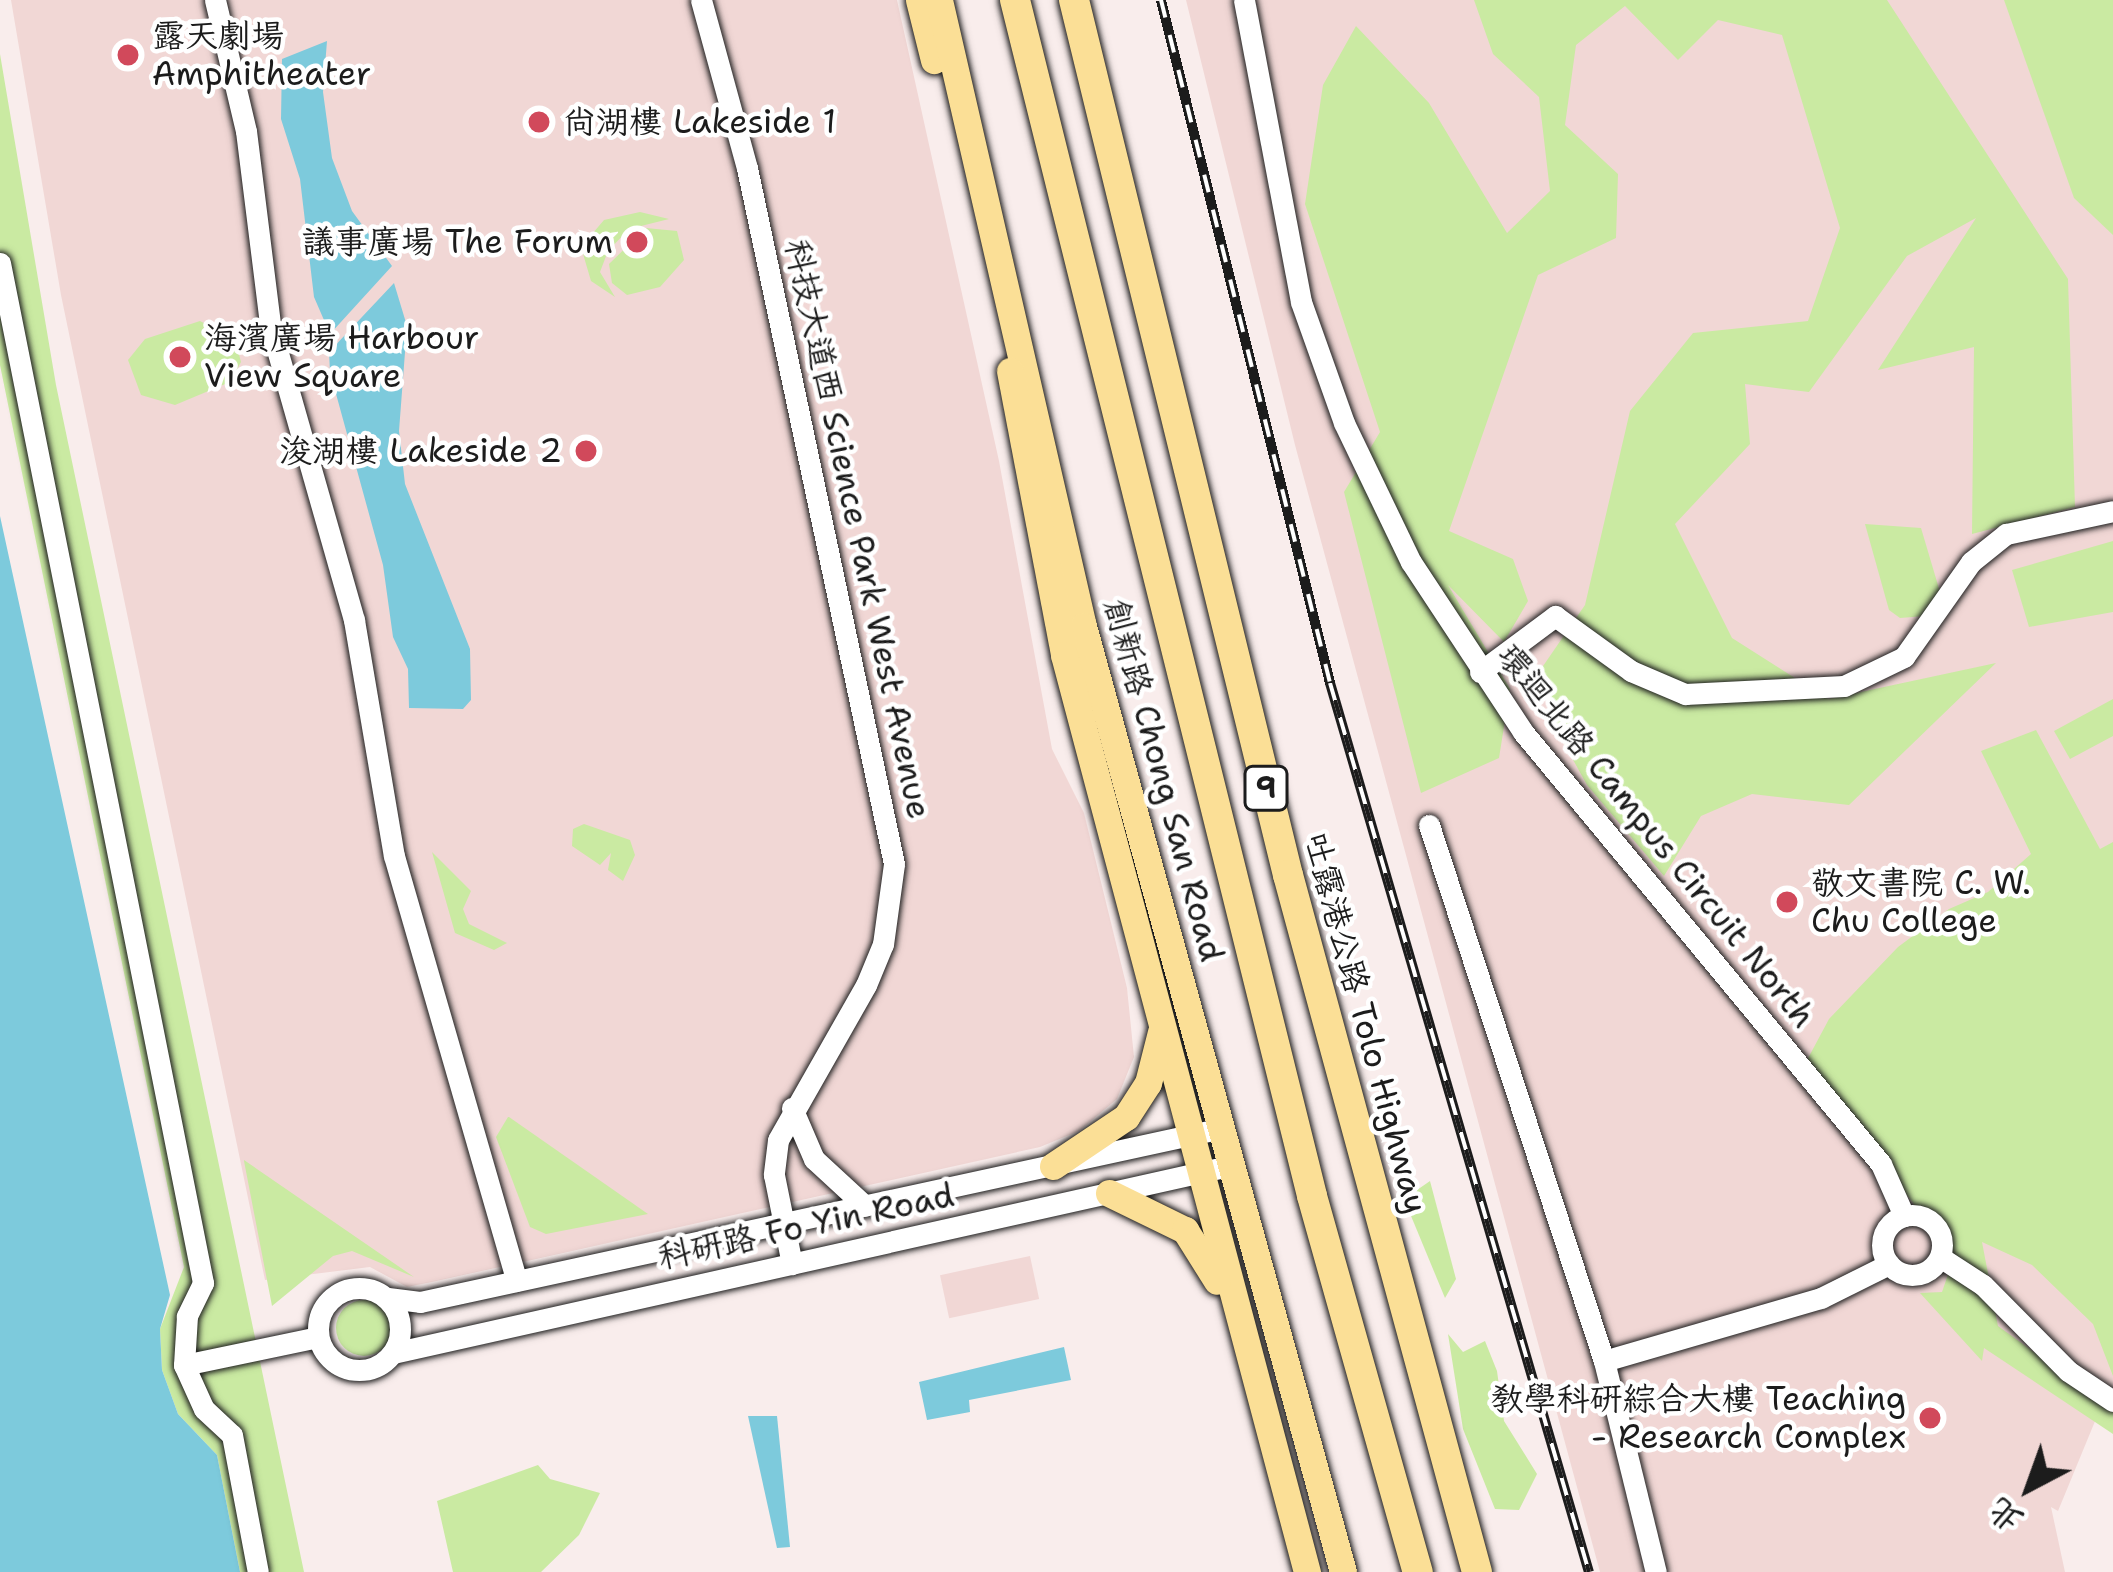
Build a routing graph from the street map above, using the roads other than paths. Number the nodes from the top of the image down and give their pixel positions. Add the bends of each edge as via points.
1 (214, 0) edge
2 (701, 0) edge
3 (920, 0) edge
4 (939, 0) edge
5 (1015, 0) edge
6 (1074, 0) edge
7 (1244, 0) edge
8 (0, 263) edge
9 (2113, 511) edge
10 (1480, 672) junction
11 (1429, 825) dead end
12 (1162, 1028) junction
13 (792, 1108) junction
14 (1222, 1128) junction
15 (1190, 1136) junction
16 (1233, 1165) junction
17 (1053, 1166) junction
18 (1200, 1172) junction
19 (1109, 1193) junction
20 (865, 1206) junction
21 (1904, 1216) junction
22 (783, 1224) junction
23 (1940, 1257) junction
24 (792, 1264) junction
25 (1889, 1264) junction
26 (517, 1281) junction
27 (388, 1298) junction
28 (1232, 1308) junction
29 (318, 1337) junction
30 (393, 1353) junction
31 (1604, 1360) junction
32 (184, 1365) junction
33 (2113, 1401) edge
34 (259, 1572) edge
35 (1307, 1572) edge
36 (1343, 1572) edge
37 (1418, 1572) edge
38 (1477, 1572) edge
39 (1656, 1572) edge

1 - 26 street via 246,131 270,325 354,620 394,856
2 - 13 street, 科技大道西 Science Park West Avenue via 731,98 894,864 883,944 866,985
3 - 12 main road, 創新路 Chong San Road via 1010,373 1064,656
4 - 14 main road, 創新路 Chong San Road via 1083,626
5 - 37 highway, 9 via 1213,808
6 - 38 highway, 吐露港公路 Tolo Highway / 9 via 1288,875
7 - 10 street, 環迴北路 Campus Circuit North via 1282,225 1322,365 1388,520
8 - 32 street via 202,1283 187,1316
9 - 10 street via 2006,534 1971,562 1904,657 1844,686 1684,694 1631,671 1555,616
10 - 21 street, 環迴北路 Campus Circuit North via 1881,1163
11 - 31 street
12 - 15 main road, 創新路 Chong San Road
12 - 17 main road via 1148,1083 1126,1117
13 - 20 street via 814,1159
13 - 22 street, 科技大道西 Science Park West Avenue via 775,1157
14 - 15 street, 科研路 Fo Yin Road
14 - 16 main road, 創新路 Chong San Road
15 - 17 street, 科研路 Fo Yin Road
15 - 18 main road, 創新路 Chong San Road
16 - 18 street, 科研路 Fo Yin Road
16 - 36 main road, 創新路 Chong San Road
17 - 20 street, 科研路 Fo Yin Road
18 - 19 street, 科研路 Fo Yin Road
18 - 28 main road, 創新路 Chong San Road
19 - 24 street, 科研路 Fo Yin Road
19 - 28 main road via 1151,1208 1194,1239
20 - 22 street, 科研路 Fo Yin Road
21 - 23 street, 環迴北路 Campus Circuit North via 1931,1222
21 - 25 street via 1883,1236
22 - 24 street, 科技大道西 Science Park West Avenue
22 - 26 street, 科研路 Fo Yin Road
23 - 25 street via 1917,1275
23 - 33 street, 環迴北路 Campus Circuit North via 1983,1286 2068,1372
24 - 30 street, 科研路 Fo Yin Road
25 - 31 street via 1847,1289
26 - 27 street, 科研路 Fo Yin Road via 420,1302
27 - 29 street, 科研路 Fo Yin Road via 364,1288 339,1292 321,1311
27 - 30 street via 401,1330
28 - 35 main road, 創新路 Chong San Road
29 - 30 street, 科研路 Fo Yin Road via 330,1358 351,1370 375,1368
29 - 32 street
31 - 39 street
32 - 34 street via 204,1408 232,1435

